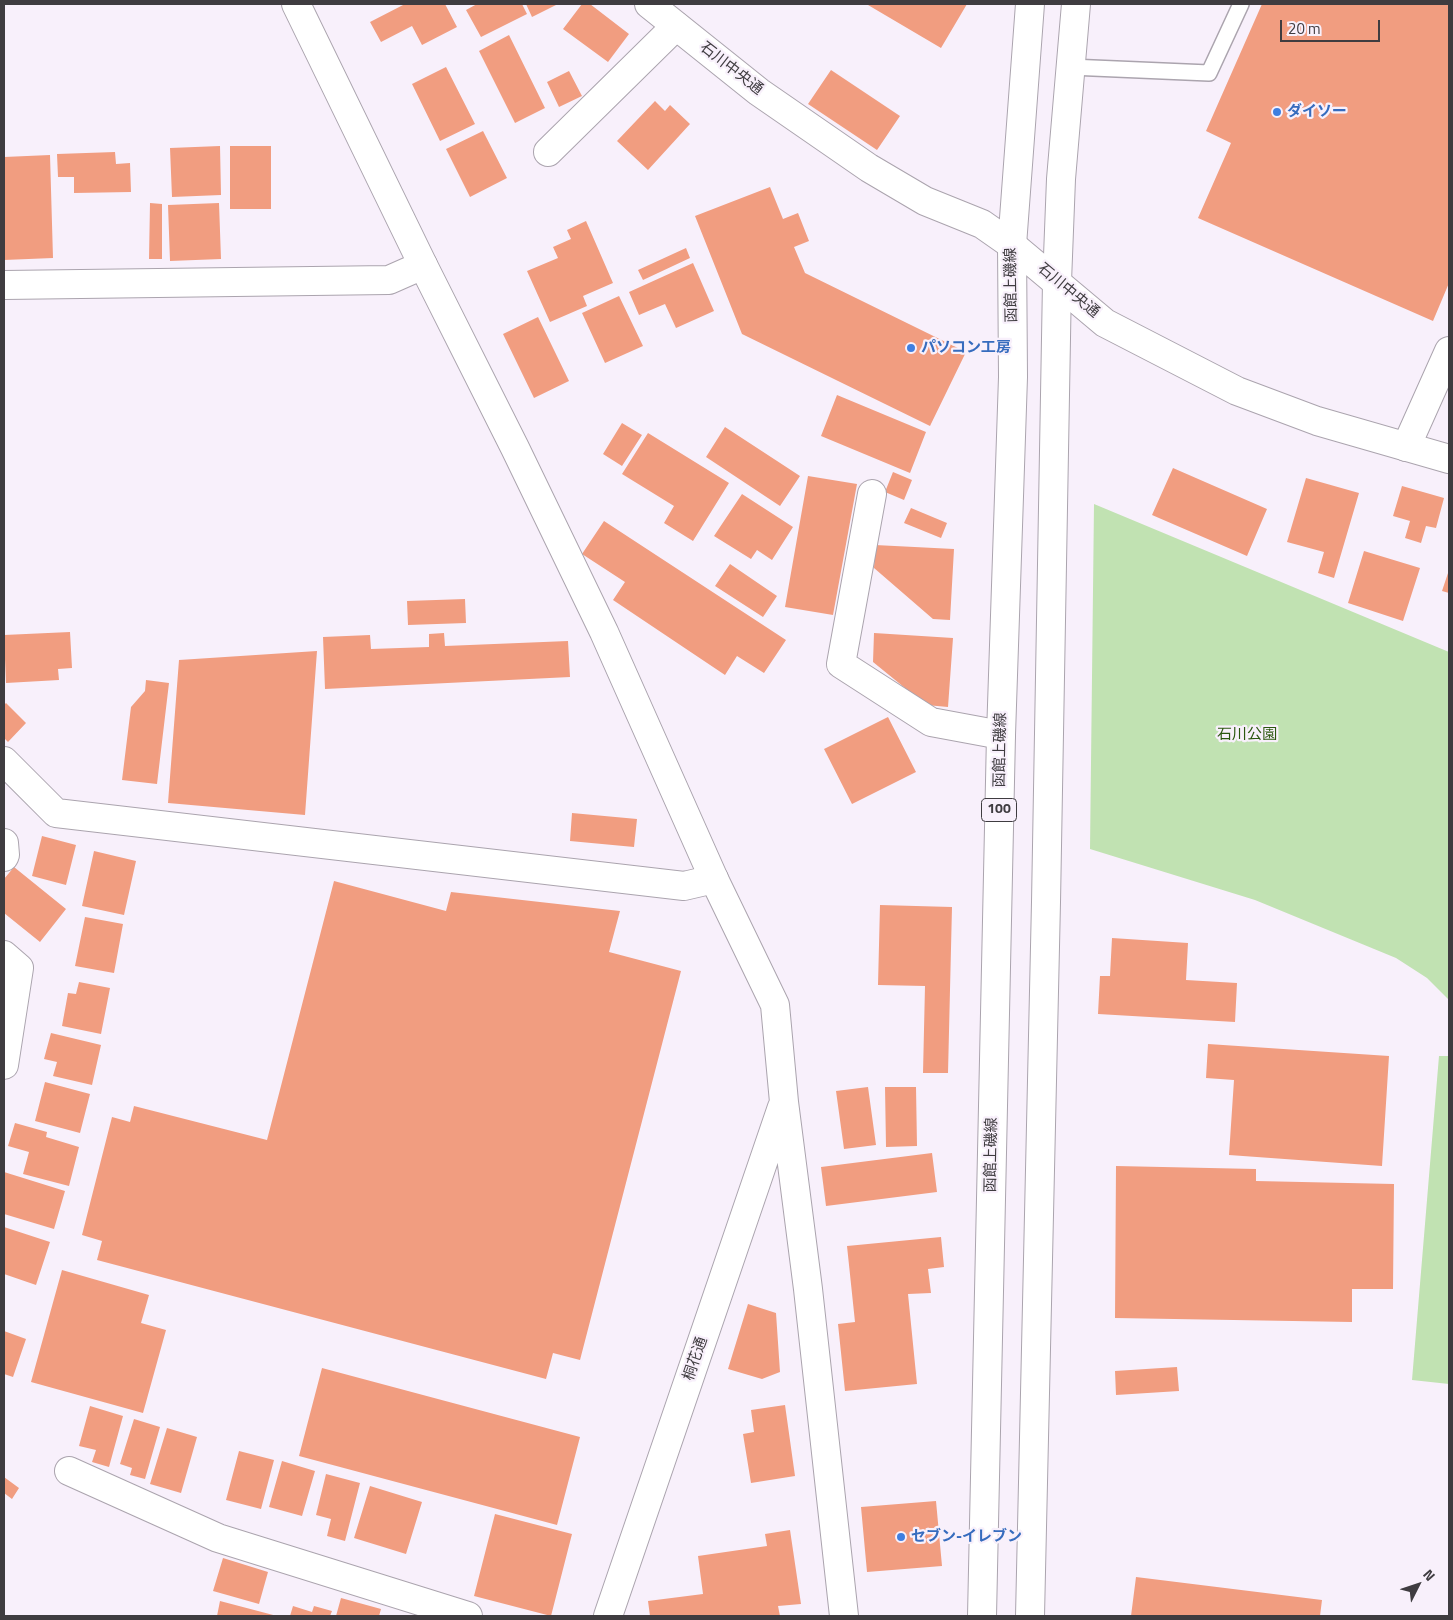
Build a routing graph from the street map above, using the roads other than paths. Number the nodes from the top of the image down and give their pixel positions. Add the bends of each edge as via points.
1 (296, 4) edge
2 (649, 4) edge
3 (1030, 4) edge
4 (1076, 4) edge
5 (1241, 4) edge
6 (676, 26) junction
7 (1070, 68) junction
8 (548, 152) dead end
9 (1012, 245) junction
10 (423, 265) junction
11 (1057, 282) junction
12 (4, 285) edge
13 (1449, 351) edge
14 (1406, 447) junction
15 (1449, 459) edge
16 (872, 494) dead end
17 (1001, 735) junction
18 (6, 773) edge
19 (4, 843) edge
20 (4, 856) edge
21 (714, 879) junction
22 (4, 955) edge
23 (4, 1065) edge
24 (784, 1102) junction
25 (69, 1471) dead end
26 (468, 1616) edge
27 (608, 1616) edge
28 (844, 1616) edge
29 (982, 1616) edge
30 (1030, 1616) edge

1 - 10 street
2 - 6 street, 石川中央通
3 - 9 street, 函館上磯線 / 100
4 - 7 street
5 - 7 lane via 1209,73
6 - 8 street
6 - 9 street, 石川中央通 via 759,92 869,168 925,201 982,224
7 - 11 street
9 - 11 street, 石川中央通
9 - 17 street, 函館上磯線 / 100 via 1013,377
10 - 12 street via 389,280
10 - 21 street via 604,632
11 - 14 street, 石川中央通 via 1105,323 1236,391 1317,421
11 - 30 street
13 - 14 street
14 - 15 street, 石川中央通
16 - 17 street via 841,664 931,722
17 - 29 street, 函館上磯線 / 100
18 - 21 street via 56,813 684,886
19 - 20 street
21 - 24 street via 775,1005
22 - 23 street via 20,968
24 - 27 street, 桐花通
24 - 28 street
25 - 26 street via 218,1538

